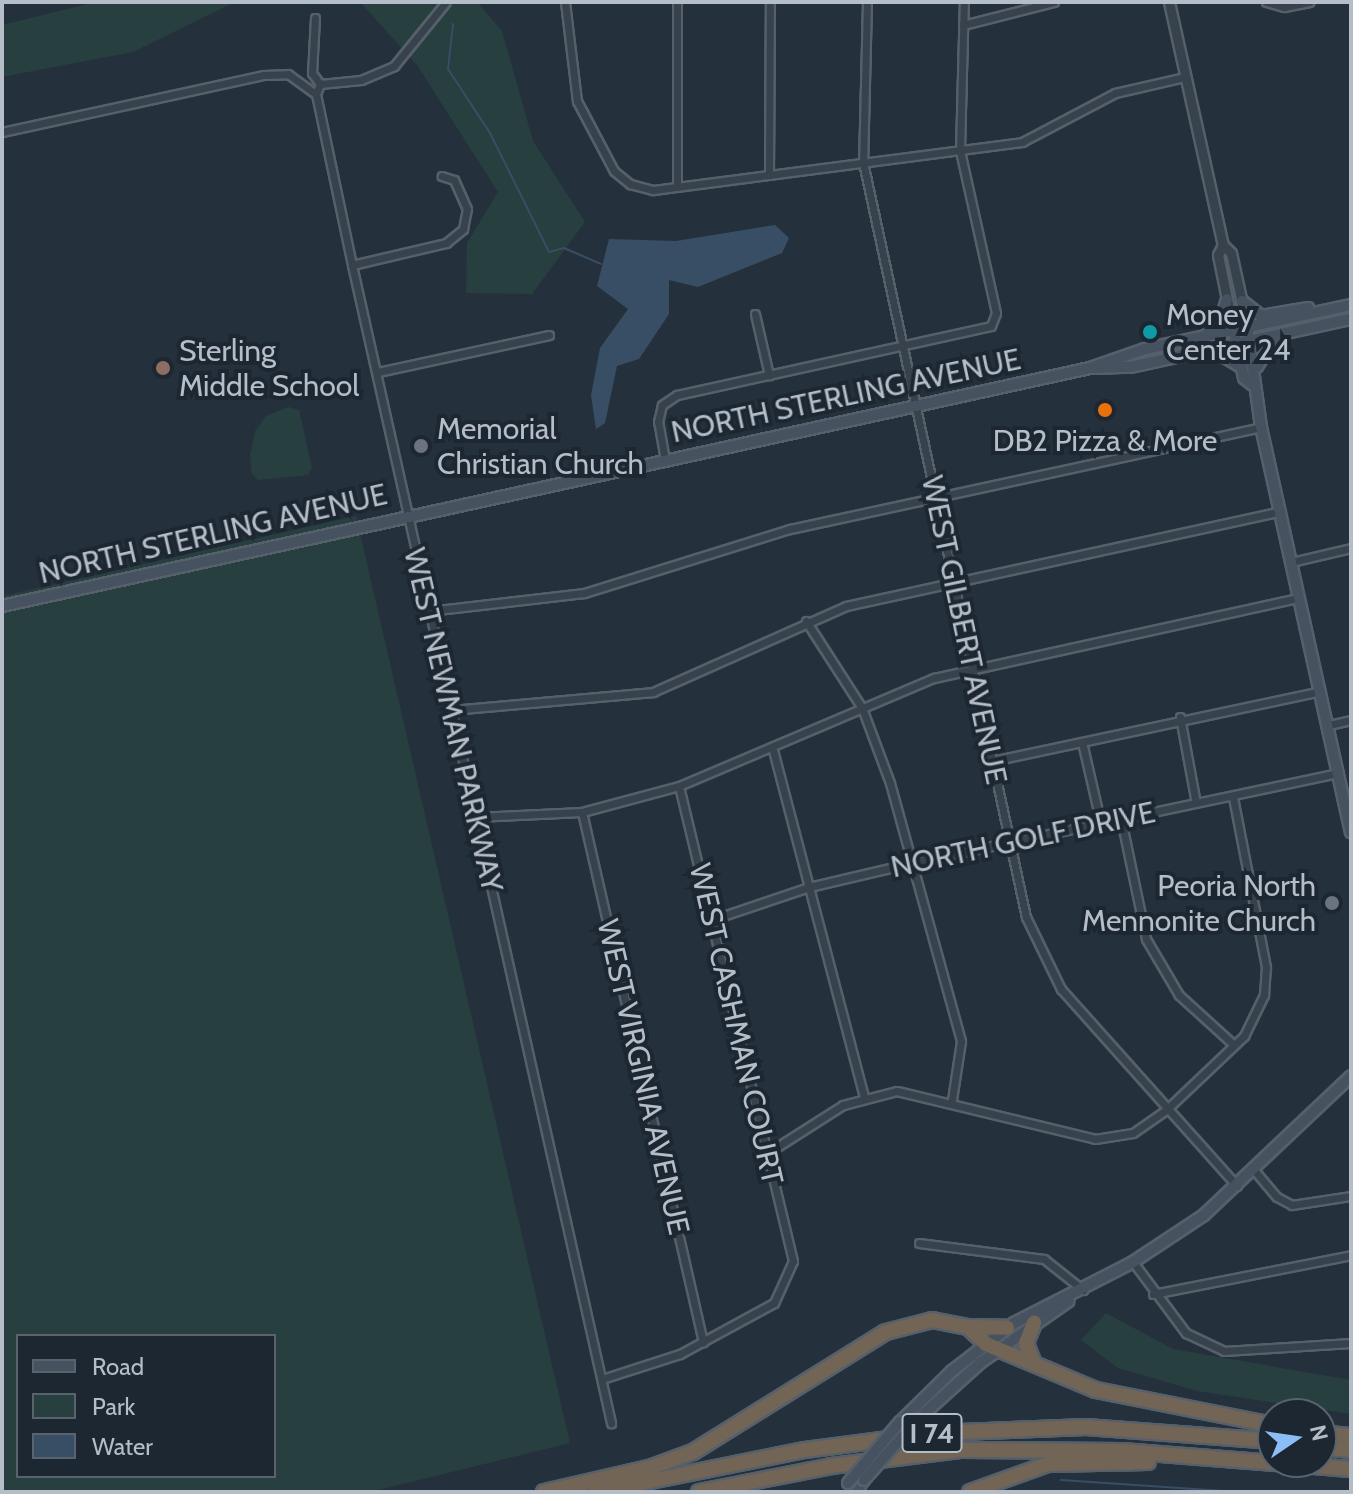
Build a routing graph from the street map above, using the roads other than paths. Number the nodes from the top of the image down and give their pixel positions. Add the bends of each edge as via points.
1 (446, 2) edge
2 (565, 2) edge
3 (677, 2) edge
4 (770, 2) edge
5 (867, 2) edge
6 (964, 2) edge
7 (1054, 2) edge
8 (1169, 2) edge
9 (1266, 2) edge
10 (1310, 2) edge
11 (315, 18) dead end
12 (963, 25) junction
13 (1185, 77) junction
14 (320, 84) junction
15 (316, 94) junction
16 (2, 132) edge
17 (960, 150) junction
18 (863, 162) junction
19 (769, 175) junction
20 (442, 176) dead end
21 (677, 187) junction
22 (1223, 245) junction
23 (352, 265) junction
24 (1227, 299) junction
25 (1242, 301) junction
26 (1351, 305) edge
27 (1322, 310) junction
28 (755, 314) dead end
29 (1351, 319) edge
30 (1247, 326) junction
31 (1233, 329) junction
32 (1280, 334) junction
33 (549, 335) dead end
34 (1206, 335) junction
35 (1250, 340) junction
36 (1236, 343) junction
37 (903, 345) junction
38 (1211, 349) junction
39 (1092, 368) junction
40 (1242, 369) junction
41 (1256, 369) junction
42 (378, 372) junction
43 (769, 375) junction
44 (1253, 385) junction
45 (916, 406) junction
46 (1261, 427) junction
47 (665, 460) junction
48 (935, 497) junction
49 (1281, 511) junction
50 (407, 515) junction
51 (1351, 548) edge
52 (1291, 562) junction
53 (954, 583) junction
54 (1299, 598) junction
55 (2, 606) edge
56 (429, 611) junction
57 (806, 621) junction
58 (971, 669) junction
59 (1321, 691) junction
60 (862, 708) junction
61 (452, 710) junction
62 (1180, 717) junction
63 (1351, 720) edge
64 (1329, 725) junction
65 (1082, 742) junction
66 (773, 750) junction
67 (992, 761) junction
68 (1339, 773) junction
69 (679, 786) junction
70 (1233, 797) junction
71 (1196, 803) junction
72 (582, 812) junction
73 (476, 817) junction
74 (1121, 819) junction
75 (1101, 824) junction
76 (1351, 832) edge
77 (1010, 844) junction
78 (911, 863) junction
79 (809, 887) junction
80 (711, 920) junction
81 (1234, 1045) junction
82 (1351, 1076) edge
83 (864, 1097) junction
84 (952, 1100) junction
85 (1166, 1110) junction
86 (766, 1154) junction
87 (1254, 1170) junction
88 (1237, 1186) junction
89 (1351, 1196) edge
90 (919, 1243) dead end
91 (1351, 1255) edge
92 (1133, 1262) junction
93 (1083, 1290) junction
94 (1153, 1294) junction
95 (1034, 1323) junction
96 (968, 1327) junction
97 (1007, 1328) junction
98 (703, 1342) junction
99 (1351, 1343) edge
100 (992, 1346) junction
101 (1034, 1364) junction
102 (602, 1379) junction
103 (1257, 1422) edge
104 (611, 1423) dead end
105 (1257, 1440) edge
106 (1351, 1471) edge
107 (848, 1489) edge
108 (544, 1492) edge
109 (596, 1492) edge
110 (699, 1492) edge
111 (970, 1492) edge

1 - 14 street via 394,66 361,80
2 - 21 street via 577,101 614,171 630,184 653,190
3 - 21 street
4 - 19 street
5 - 18 street, WEST GILBERT AVENUE
6 - 12 street
7 - 12 street
8 - 13 street
9 - 10 street via 1284,7
11 - 14 street via 312,73
12 - 17 street
13 - 17 street via 1115,93 1022,142
13 - 22 street
14 - 15 street
15 - 16 street via 288,74 263,75
15 - 23 street, WEST NEWMAN PARKWAY
17 - 18 street
17 - 37 street via 996,313 991,326
18 - 19 street
18 - 37 street, WEST GILBERT AVENUE
19 - 21 street
20 - 23 street via 454,180 467,209 463,229 446,243
22 - 24 street via 1218,255
22 - 25 street via 1231,253
23 - 42 street, WEST NEWMAN PARKWAY
24 - 31 street
24 - 34 main road via 1220,322
25 - 27 main road via 1261,316 1302,307
25 - 30 street
26 - 27 main road, NORTH STERLING AVENUE
27 - 30 main road, NORTH STERLING AVENUE
28 - 43 street
29 - 32 main road, NORTH STERLING AVENUE
30 - 31 main road, NORTH STERLING AVENUE
30 - 35 main road
31 - 34 main road, NORTH STERLING AVENUE
31 - 36 main road
32 - 35 main road, NORTH STERLING AVENUE
32 - 41 main road via 1264,347
33 - 42 street
34 - 39 main road, NORTH STERLING AVENUE via 1104,359
35 - 36 main road, NORTH STERLING AVENUE
35 - 41 main road
36 - 38 main road, NORTH STERLING AVENUE
36 - 40 main road
37 - 43 street
37 - 45 street, WEST GILBERT AVENUE
38 - 39 main road, NORTH STERLING AVENUE via 1106,371
38 - 40 main road
39 - 45 main road, NORTH STERLING AVENUE
40 - 44 main road
41 - 44 main road
42 - 50 street, WEST NEWMAN PARKWAY
43 - 47 street via 677,395 662,405 658,422
44 - 46 main road
45 - 47 main road, NORTH STERLING AVENUE
45 - 48 street, WEST GILBERT AVENUE
46 - 48 street
46 - 49 main road
47 - 50 main road, NORTH STERLING AVENUE
48 - 53 street, WEST GILBERT AVENUE
48 - 56 street via 790,529 584,593
49 - 52 main road
49 - 53 street
50 - 55 main road, NORTH STERLING AVENUE
50 - 56 street, WEST NEWMAN PARKWAY
51 - 52 street
52 - 54 main road
53 - 57 street via 846,606
53 - 58 street, WEST GILBERT AVENUE
54 - 58 street
54 - 59 main road
56 - 61 street, WEST NEWMAN PARKWAY
57 - 60 street
57 - 61 street via 653,692
58 - 60 street
58 - 67 street, WEST GILBERT AVENUE
59 - 62 street
59 - 64 main road
60 - 66 street
60 - 78 street via 878,743
61 - 73 street, WEST NEWMAN PARKWAY
62 - 65 street
62 - 71 street
63 - 64 street
64 - 68 main road
65 - 67 street
65 - 75 street
66 - 69 street
66 - 79 street
67 - 77 street, WEST GILBERT AVENUE
68 - 70 street, NORTH GOLF DRIVE
68 - 76 main road
69 - 72 street
69 - 80 street, WEST CASHMAN COURT
70 - 71 street, NORTH GOLF DRIVE
70 - 81 street via 1266,979 1254,1023
71 - 74 street, NORTH GOLF DRIVE
72 - 73 street
72 - 98 street, WEST VIRGINIA AVENUE
73 - 102 street, WEST NEWMAN PARKWAY
74 - 75 street, NORTH GOLF DRIVE
74 - 81 street via 1146,939 1179,995
75 - 77 street, NORTH GOLF DRIVE
77 - 78 street, NORTH GOLF DRIVE
77 - 85 street, WEST GILBERT AVENUE via 1026,917 1061,989
78 - 79 street, NORTH GOLF DRIVE
78 - 84 street via 961,1041
79 - 80 street, NORTH GOLF DRIVE
79 - 83 street
80 - 86 street, WEST CASHMAN COURT
81 - 85 street
82 - 87 main road
83 - 84 street via 897,1091
83 - 86 street
84 - 85 street via 1095,1139 1133,1133
85 - 88 street, WEST GILBERT AVENUE
86 - 98 street, WEST CASHMAN COURT via 793,1261 774,1303
87 - 88 main road
87 - 89 street via 1277,1197 1292,1205
88 - 92 main road
90 - 93 street via 1044,1259
91 - 94 street
92 - 93 main road
92 - 94 street
93 - 95 main road
93 - 97 main road
94 - 99 street via 1186,1333 1224,1351
95 - 100 main road
95 - 101 highway via 1026,1343
96 - 97 highway
96 - 100 highway
96 - 108 highway via 932,1320 892,1328 693,1452 649,1468
97 - 100 main road
98 - 102 street via 648,1367
100 - 101 highway
100 - 107 main road, bridge via 864,1480
100 - 107 main road, bridge via 900,1422
101 - 103 highway via 1137,1401
102 - 104 street, WEST NEWMAN PARKWAY
105 - 109 highway, I 74 via 1086,1427 935,1433 805,1450
106 - 110 highway, I 74 via 1122,1451 962,1450 831,1466
106 - 111 highway via 1071,1461 1015,1473

